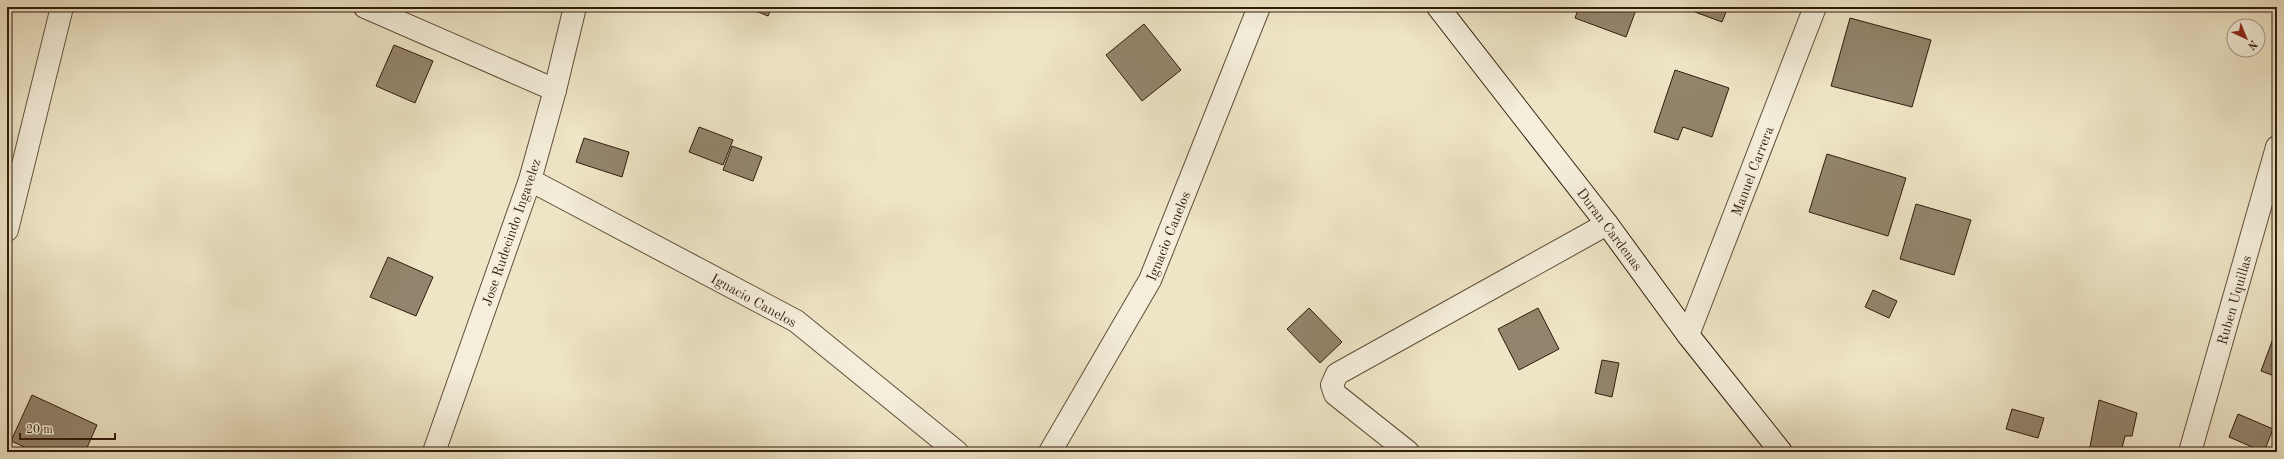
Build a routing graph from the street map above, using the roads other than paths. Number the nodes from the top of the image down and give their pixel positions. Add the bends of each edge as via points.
1 (62, 7) edge
2 (365, 7) edge
3 (574, 7) edge
4 (1259, 7) edge
5 (1438, 7) edge
6 (1815, 7) edge
7 (555, 90) junction
8 (2277, 147) edge
9 (530, 180) junction
10 (1607, 224) junction
11 (7, 230) edge
12 (1688, 335) junction
13 (434, 452) edge
14 (957, 452) edge
15 (1050, 452) edge
16 (1408, 452) edge
17 (1781, 452) edge
18 (2190, 452) edge

1 - 11 street
2 - 7 street
3 - 7 street, Jose Rudecindo Ingavelez
4 - 15 street, Ignacio Canelos via 1150,280
5 - 10 street, Duran Cardenas
6 - 12 street, Manuel Carrera
7 - 9 street, Jose Rudecindo Ingavelez
8 - 18 street, Ruben Uquillas
9 - 13 street, Jose Rudecindo Ingavelez
9 - 14 street, Ignacio Canelos via 796,321
10 - 12 street, Duran Cardenas
10 - 16 street via 1336,374 1332,385 1335,394
12 - 17 street, Duran Cardenas

